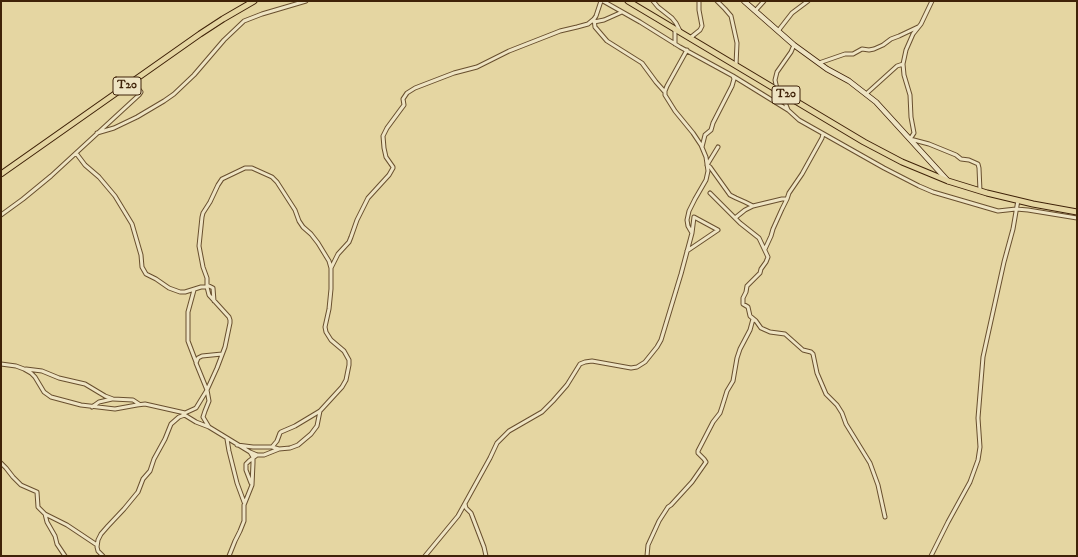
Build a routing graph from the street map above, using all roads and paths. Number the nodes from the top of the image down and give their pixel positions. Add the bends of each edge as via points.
1 (254, 1) edge
2 (306, 1) edge
3 (602, 1) edge
4 (628, 1) edge
5 (653, 1) edge
6 (699, 1) edge
7 (717, 1) edge
8 (744, 1) edge
9 (764, 1) edge
10 (808, 1) edge
11 (932, 1) edge
12 (755, 11) junction
13 (622, 12) junction
14 (594, 20) junction
15 (921, 24) junction
16 (675, 29) junction
17 (778, 31) junction
18 (681, 32) junction
19 (690, 38) junction
20 (675, 44) junction
21 (794, 45) junction
22 (687, 50) junction
23 (819, 63) junction
24 (902, 64) junction
25 (736, 65) junction
26 (733, 76) junction
27 (133, 82) junction
28 (777, 89) junction
29 (664, 91) junction
30 (783, 93) junction
31 (866, 94) junction
32 (788, 110) junction
33 (97, 134) junction
34 (823, 134) junction
35 (910, 139) junction
36 (702, 147) junction
37 (718, 147) dead end
38 (76, 153) junction
39 (707, 165) junction
40 (1, 174) edge
41 (948, 180) junction
42 (980, 191) junction
43 (710, 193) dead end
44 (788, 199) junction
45 (1018, 200) junction
46 (753, 206) junction
47 (1016, 210) junction
48 (1077, 212) edge
49 (1, 215) edge
50 (734, 218) junction
51 (1077, 218) edge
52 (692, 233) junction
53 (765, 249) junction
54 (687, 251) junction
55 (331, 268) junction
56 (207, 286) junction
57 (194, 290) junction
58 (753, 319) junction
59 (222, 354) junction
60 (196, 363) junction
61 (1, 364) edge
62 (24, 369) junction
63 (207, 390) junction
64 (113, 398) junction
65 (140, 404) junction
66 (92, 407) junction
67 (196, 408) junction
68 (320, 411) junction
69 (180, 412) junction
70 (185, 415) junction
71 (189, 418) junction
72 (209, 427) junction
73 (227, 439) junction
74 (237, 445) junction
75 (272, 447) junction
76 (279, 449) junction
77 (250, 452) junction
78 (257, 455) junction
79 (253, 457) junction
80 (1, 464) edge
81 (252, 485) junction
82 (244, 503) junction
83 (465, 504) junction
84 (44, 514) junction
85 (885, 516) dead end
86 (98, 545) junction
87 (65, 556) edge
88 (103, 556) edge
89 (229, 556) edge
90 (425, 556) edge
91 (486, 556) edge
92 (647, 556) edge
93 (931, 556) edge

1 - 27 main road, T20 via 223,19
2 - 33 street via 244,21 169,98 148,112
3 - 13 street
3 - 14 street
4 - 16 main road, T20
5 - 18 street via 672,18
6 - 19 street via 702,26 698,33
7 - 25 street via 730,16 737,43
8 - 12 street
9 - 12 street
10 - 17 street via 792,13
11 - 15 street
12 - 17 street
13 - 14 street via 604,20
13 - 20 street
14 - 29 street via 595,26 607,41 642,63
14 - 55 street via 583,26 555,32 477,67 454,73 407,93 403,99 404,105 387,128 383,141 386,157 393,168 368,198 349,242 338,254
15 - 23 street via 874,49 862,49
15 - 24 street via 913,34
16 - 18 main road, T20
16 - 20 street
17 - 21 street
18 - 19 main road, T20
19 - 25 main road, T20
20 - 22 street
21 - 23 street
21 - 28 street via 776,72
22 - 26 street
22 - 29 street
23 - 31 street
24 - 31 street
24 - 35 street via 910,95 914,133
25 - 28 main road, T20
26 - 32 street
26 - 36 street via 732,86 711,130 705,136
27 - 33 street via 141,92 139,95
27 - 40 main road, T20
28 - 30 main road, T20
29 - 36 street via 669,102
30 - 32 street
30 - 41 main road, T20 via 864,142 902,162
31 - 35 street
32 - 34 street via 799,120
33 - 38 street
34 - 44 street
34 - 47 street via 933,192 998,211
35 - 41 street
35 - 42 street via 978,164
36 - 39 street
37 - 39 street
38 - 49 street via 37,188
38 - 57 street via 115,196 132,224 142,268 146,274 172,289 185,292
39 - 46 street via 730,195
39 - 52 street via 706,180 689,211 687,220
41 - 42 main road, T20
42 - 45 main road, T20
43 - 50 street
44 - 46 street
44 - 53 street
45 - 47 street
45 - 48 main road, T20
46 - 50 street
47 - 51 street
47 - 93 street via 983,358 978,418 978,460 970,482
50 - 53 street via 759,238
52 - 54 street
52 - 54 street via 694,217 718,230
53 - 58 street via 768,257 766,262 760,273 747,285 743,299 743,304 748,307
54 - 83 street via 661,340 645,362 633,368 592,361 580,364 567,385 542,412 510,431 497,443
55 - 56 street via 324,252 303,227 275,179 257,169 245,168 222,179 203,213 199,246
55 - 68 street via 330,300 325,327 331,340 344,351 349,365 342,387
56 - 57 street
56 - 59 street via 213,288 214,301 230,320
57 - 60 street via 188,312 188,341
58 - 85 street via 761,328 786,335 803,350 813,354 826,394 837,405 870,463
58 - 92 street via 740,349 733,381 720,413 698,451 706,462 692,482 668,506 648,543
59 - 60 street via 202,356
59 - 63 street
60 - 63 street
61 - 62 street
62 - 64 street via 42,370 59,378 85,384
62 - 66 street via 35,377 44,392 51,397
63 - 67 street
63 - 72 street via 210,401 203,417
64 - 65 street via 133,400
64 - 66 street
65 - 66 street via 115,409
65 - 69 street
67 - 69 street via 185,413
67 - 71 street
68 - 75 street via 281,432
68 - 76 street via 311,434 298,445
69 - 70 street
70 - 71 street
70 - 86 street via 171,424 138,492 101,534
71 - 72 street
72 - 73 street
73 - 74 street
73 - 82 street
74 - 75 street
74 - 77 street
75 - 76 street
76 - 78 street via 269,454
77 - 78 street
77 - 79 street
78 - 79 street
79 - 81 street
79 - 81 street via 246,464
80 - 84 street via 21,485 37,492 38,507
81 - 82 street
82 - 89 street via 244,521
83 - 90 street
83 - 91 street via 471,513
84 - 86 street
84 - 87 street
86 - 88 street via 98,552

